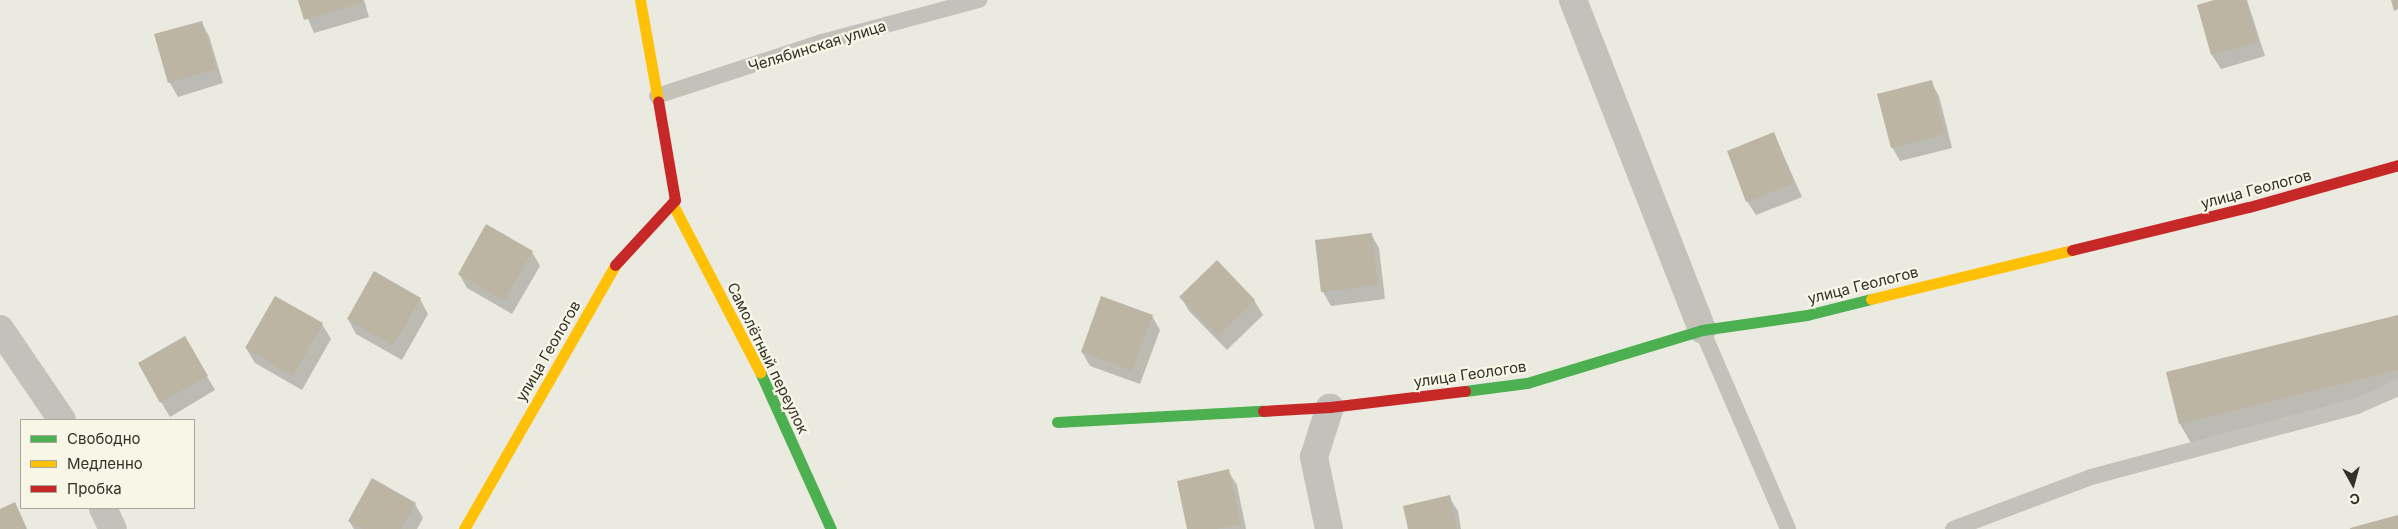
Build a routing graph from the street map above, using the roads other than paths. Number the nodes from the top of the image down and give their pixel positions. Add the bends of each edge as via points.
1 (640, 0) edge
2 (979, 0) edge
3 (1573, 0) edge
4 (657, 96) junction
5 (2398, 165) edge
6 (674, 201) junction
7 (0, 329) edge
8 (1702, 330) junction
9 (2398, 388) edge
10 (1330, 407) junction
11 (61, 419) edge
12 (1057, 422) dead end
13 (103, 509) edge
14 (113, 529) edge
15 (464, 529) edge
16 (831, 529) edge
17 (1330, 529) edge
18 (1788, 529) edge
19 (1953, 529) edge

1 - 4 street, Самолётный переулок
2 - 4 lane, Челябинская улица via 822,42
3 - 8 street
4 - 6 street, Самолётный переулок
5 - 8 street, улица Геологов via 2249,207 1817,312
6 - 15 street, улица Геологов via 618,260
6 - 16 street, Самолётный переулок via 759,370
7 - 11 street
8 - 10 street, улица Геологов via 1527,383
8 - 18 lane
9 - 19 lane via 2357,406 2091,476
10 - 12 street, улица Геологов
10 - 17 street via 1314,456
13 - 14 street

